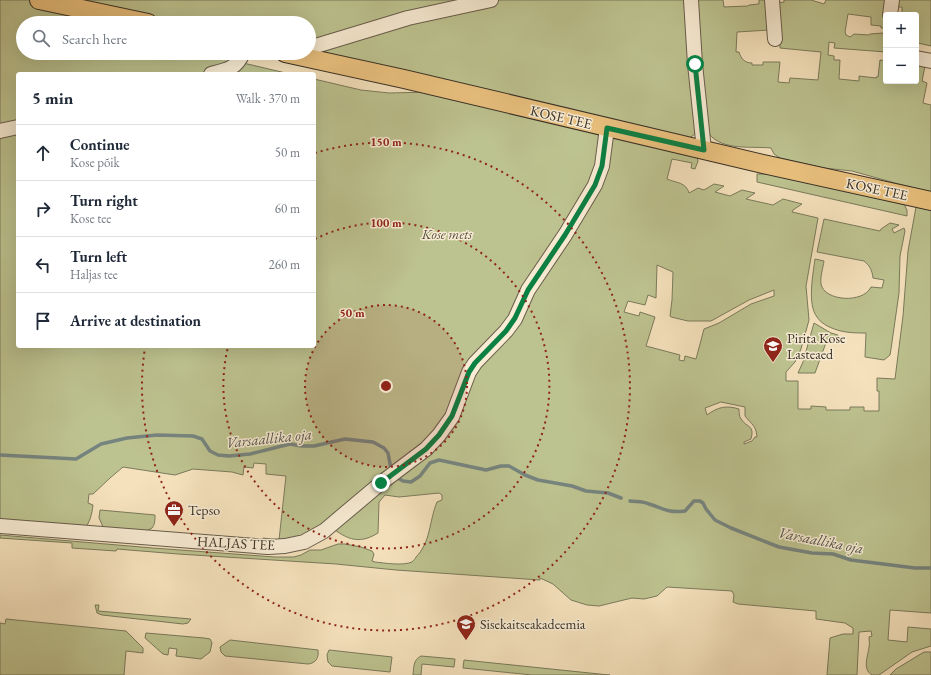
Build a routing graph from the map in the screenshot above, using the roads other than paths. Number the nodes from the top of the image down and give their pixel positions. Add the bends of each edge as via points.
1 (39, 0) edge
2 (491, 0) edge
3 (691, 0) edge
4 (772, 0) edge
5 (892, 0) edge
6 (890, 12) edge
7 (115, 16) edge
8 (775, 39) dead end
9 (316, 46) edge
10 (919, 59) edge
11 (239, 60) edge
12 (316, 60) edge
13 (931, 61) edge
14 (218, 72) edge
15 (16, 127) edge
16 (607, 128) junction
17 (0, 131) edge
18 (704, 150) junction
19 (931, 201) edge
20 (0, 526) edge

1 - 7 main road
2 - 9 street via 408,18
3 - 18 street
4 - 8 street
5 - 6 street
10 - 13 street
11 - 14 street via 229,69
12 - 16 main road, KOSE TEE
15 - 17 street
16 - 18 main road, KOSE TEE
16 - 20 street, HALJAS TEE via 602,166 595,185 528,290 515,318 469,372 444,430 426,449 324,531 304,542 268,547
18 - 19 main road, KOSE TEE

